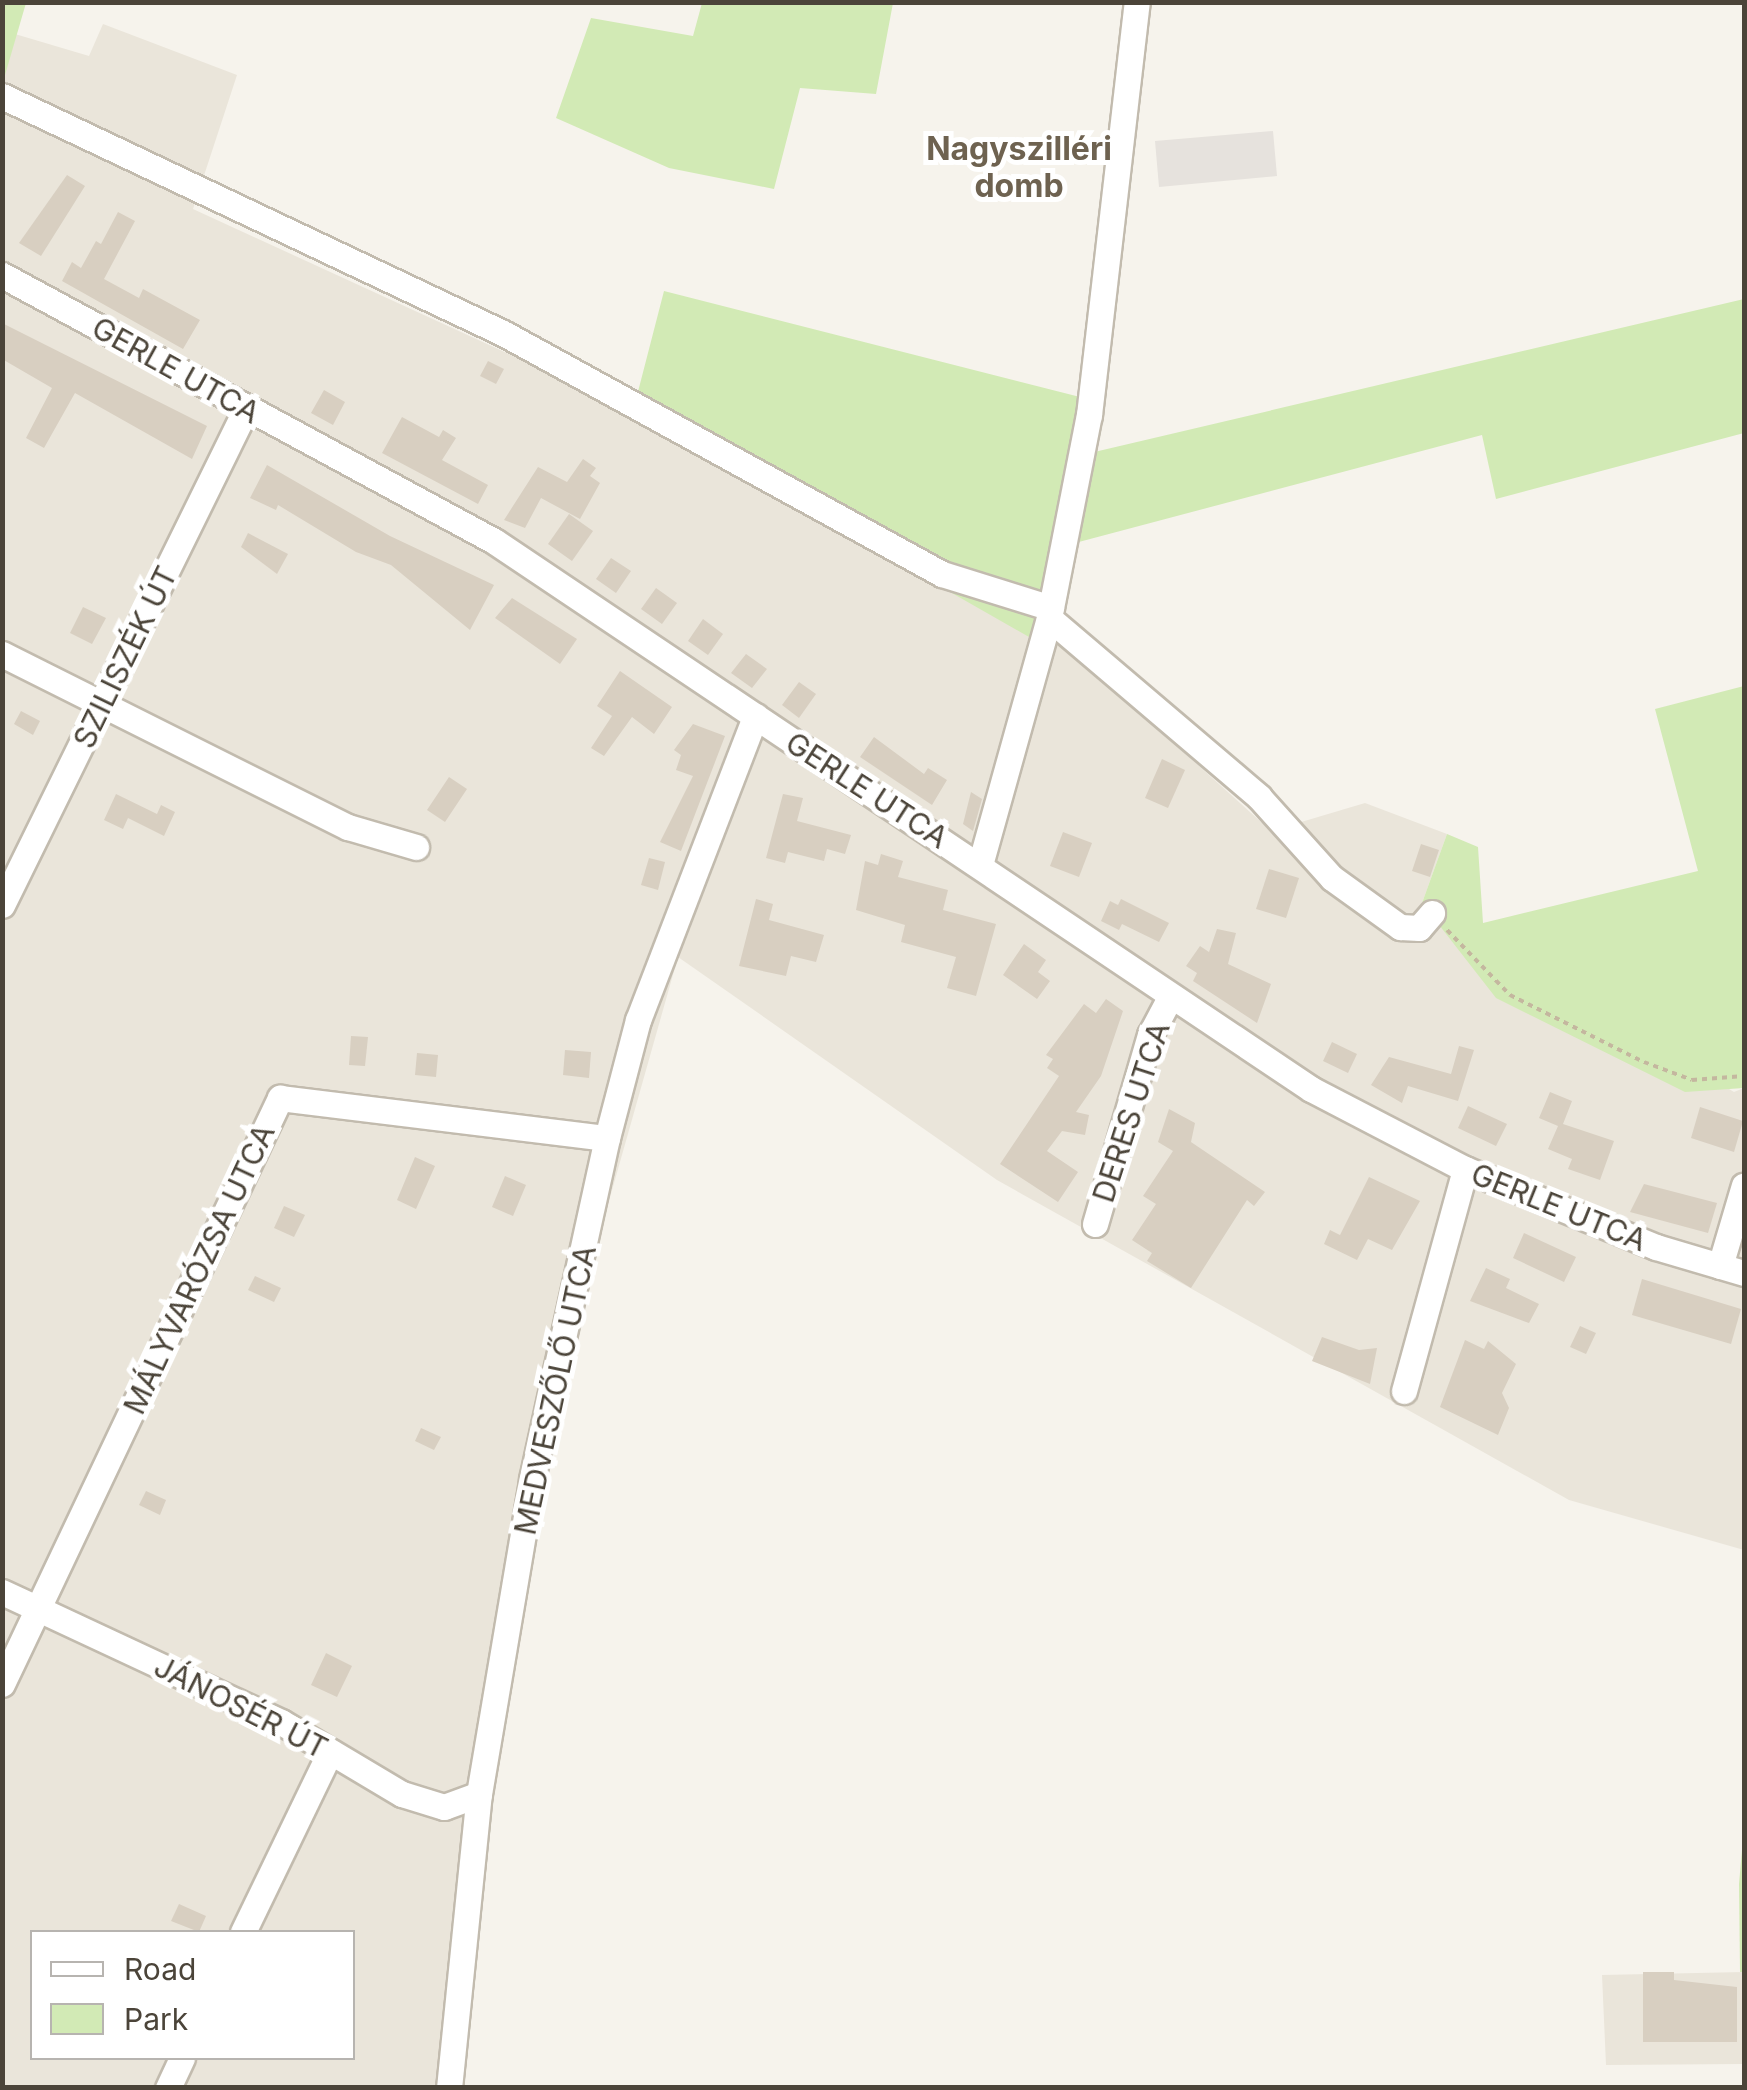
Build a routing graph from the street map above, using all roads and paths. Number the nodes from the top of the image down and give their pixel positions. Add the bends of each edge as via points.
1 (1137, 2) edge
2 (2, 96) edge
3 (2, 275) edge
4 (246, 409) junction
5 (1050, 613) junction
6 (2, 654) edge
7 (104, 702) junction
8 (755, 716) junction
9 (416, 847) dead end
10 (980, 865) junction
11 (2, 904) edge
12 (1432, 913) joint
13 (1169, 1000) junction
14 (1744, 1076) edge
15 (607, 1138) junction
16 (1465, 1169) junction
17 (1744, 1185) edge
18 (1096, 1224) dead end
19 (1732, 1270) edge
20 (1404, 1392) dead end
21 (2, 1592) edge
22 (38, 1610) junction
23 (2, 1684) edge
24 (330, 1752) junction
25 (479, 1794) junction
26 (243, 1930) edge
27 (181, 2060) edge
28 (168, 2088) edge
29 (449, 2088) edge

1 - 5 street via 1089,416
2 - 5 street via 503,332 942,574
3 - 4 street, GERLE UTCA
4 - 7 street, SZILISZÉK ÚT
4 - 8 street, GERLE UTCA via 494,542
5 - 10 street
5 - 12 street via 1259,797 1332,878 1400,927 1419,928
6 - 7 street
7 - 9 street via 348,828
7 - 11 street, SZILISZÉK ÚT
8 - 10 street, GERLE UTCA
8 - 15 street, MEDVESZŐLŐ UTCA via 638,1020
10 - 13 street, GERLE UTCA
12 - 14 path via 1510,996 1692,1080
13 - 16 street, GERLE UTCA via 1311,1090
13 - 18 street, DERES UTCA via 1150,1035
15 - 22 street, MÁLYVARÓZSA UTCA via 280,1098
15 - 25 street, MEDVESZŐLŐ UTCA via 532,1479
16 - 19 street, GERLE UTCA
16 - 20 street
17 - 19 street
21 - 22 street, JÁNOSÉR ÚT
22 - 23 street, MÁLYVARÓZSA UTCA
22 - 24 street, JÁNOSÉR ÚT via 281,1722
24 - 25 street, JÁNOSÉR ÚT via 422,1802 462,1806
24 - 26 street
25 - 29 street, MEDVESZŐLŐ UTCA
27 - 28 street

